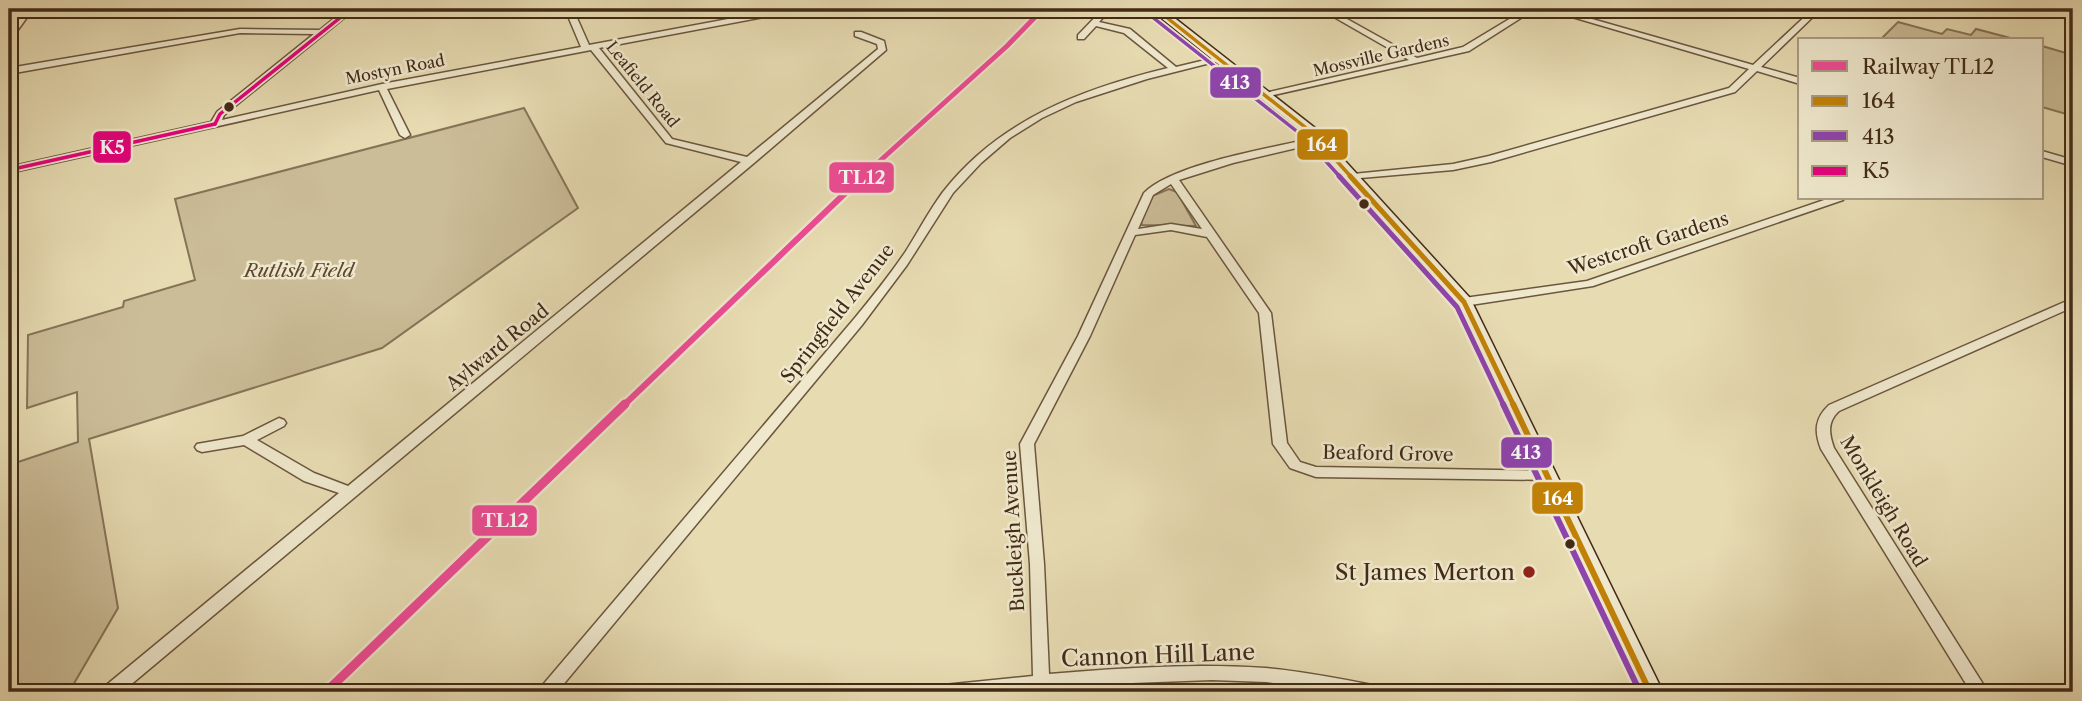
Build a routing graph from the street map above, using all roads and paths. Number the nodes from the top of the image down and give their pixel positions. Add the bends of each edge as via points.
1 (29, 9) edge
2 (351, 9) edge
3 (569, 9) edge
4 (792, 9) edge
5 (842, 9) edge
6 (1107, 9) edge
7 (1156, 9) edge
8 (1324, 9) edge
9 (1531, 9) edge
10 (1549, 9) edge
11 (1817, 9) edge
12 (775, 10) edge
13 (1094, 23) junction
14 (321, 32) junction
15 (858, 34) dead end
16 (9, 36) edge
17 (1082, 37) dead end
18 (589, 47) junction
19 (1222, 59) junction
20 (1418, 61) junction
21 (1757, 68) junction
22 (1174, 69) junction
23 (9, 71) edge
24 (1798, 80) edge
25 (383, 87) junction
26 (1268, 94) junction
27 (215, 124) junction
28 (405, 135) dead end
29 (1319, 140) junction
30 (2044, 155) edge
31 (751, 161) junction
32 (2073, 163) edge
33 (9, 170) edge
34 (1353, 177) junction
35 (1173, 179) junction
36 (1833, 200) edge
37 (1130, 233) junction
38 (1210, 234) junction
39 (1464, 302) junction
40 (2073, 303) edge
41 (279, 423) dead end
42 (246, 440) junction
43 (202, 447) dead end
44 (1549, 475) junction
45 (350, 492) junction
46 (1041, 683) junction
47 (110, 692) edge
48 (547, 692) edge
49 (944, 692) edge
50 (1372, 692) edge
51 (1650, 692) edge
52 (1980, 692) edge

1 - 16 street
2 - 14 street
3 - 18 street, Leafield Road
4 - 5 street, Mostyn Road via 805,15
4 - 12 street, Mostyn Road
6 - 13 street
7 - 19 main road
8 - 20 street
9 - 20 street, Mossville Gardens via 1472,47
10 - 21 street
11 - 21 street
12 - 18 street, Mostyn Road
13 - 17 street
13 - 22 street via 1127,31
14 - 23 street via 240,31
14 - 27 street via 220,114
15 - 31 street, Aylward Road via 881,43 882,50
18 - 25 street, Mostyn Road
18 - 31 street, Leafield Road via 668,141
19 - 22 street, Springfield Avenue
19 - 26 main road
20 - 26 street, Mossville Gardens
21 - 24 street
21 - 34 street via 1724,93 1503,156 1453,167
22 - 48 street, Springfield Avenue via 1106,86 1053,107 1003,139 966,173 866,312
25 - 27 street, Mostyn Road
25 - 28 street
26 - 29 main road
27 - 33 street, Mostyn Road
29 - 34 main road
29 - 35 street, Buckleigh Avenue
30 - 32 street
31 - 45 street, Aylward Road
34 - 39 main road
35 - 37 street, Buckleigh Avenue via 1149,193
35 - 38 street, Beaford Grove
36 - 39 street, Westcroft Gardens via 1589,284
37 - 38 street via 1171,227
37 - 46 street, Buckleigh Avenue via 1084,336 1027,444
38 - 44 street, Beaford Grove via 1265,313 1280,444 1295,465 1316,472
39 - 44 main road
40 - 52 street, Monkleigh Road via 1834,408 1822,422 1828,449
41 - 42 street
42 - 43 street
42 - 45 street via 309,477
44 - 51 main road
45 - 47 street, Aylward Road
46 - 49 street, Cannon Hill Lane
46 - 50 street, Cannon Hill Lane via 1230,671 1313,679

